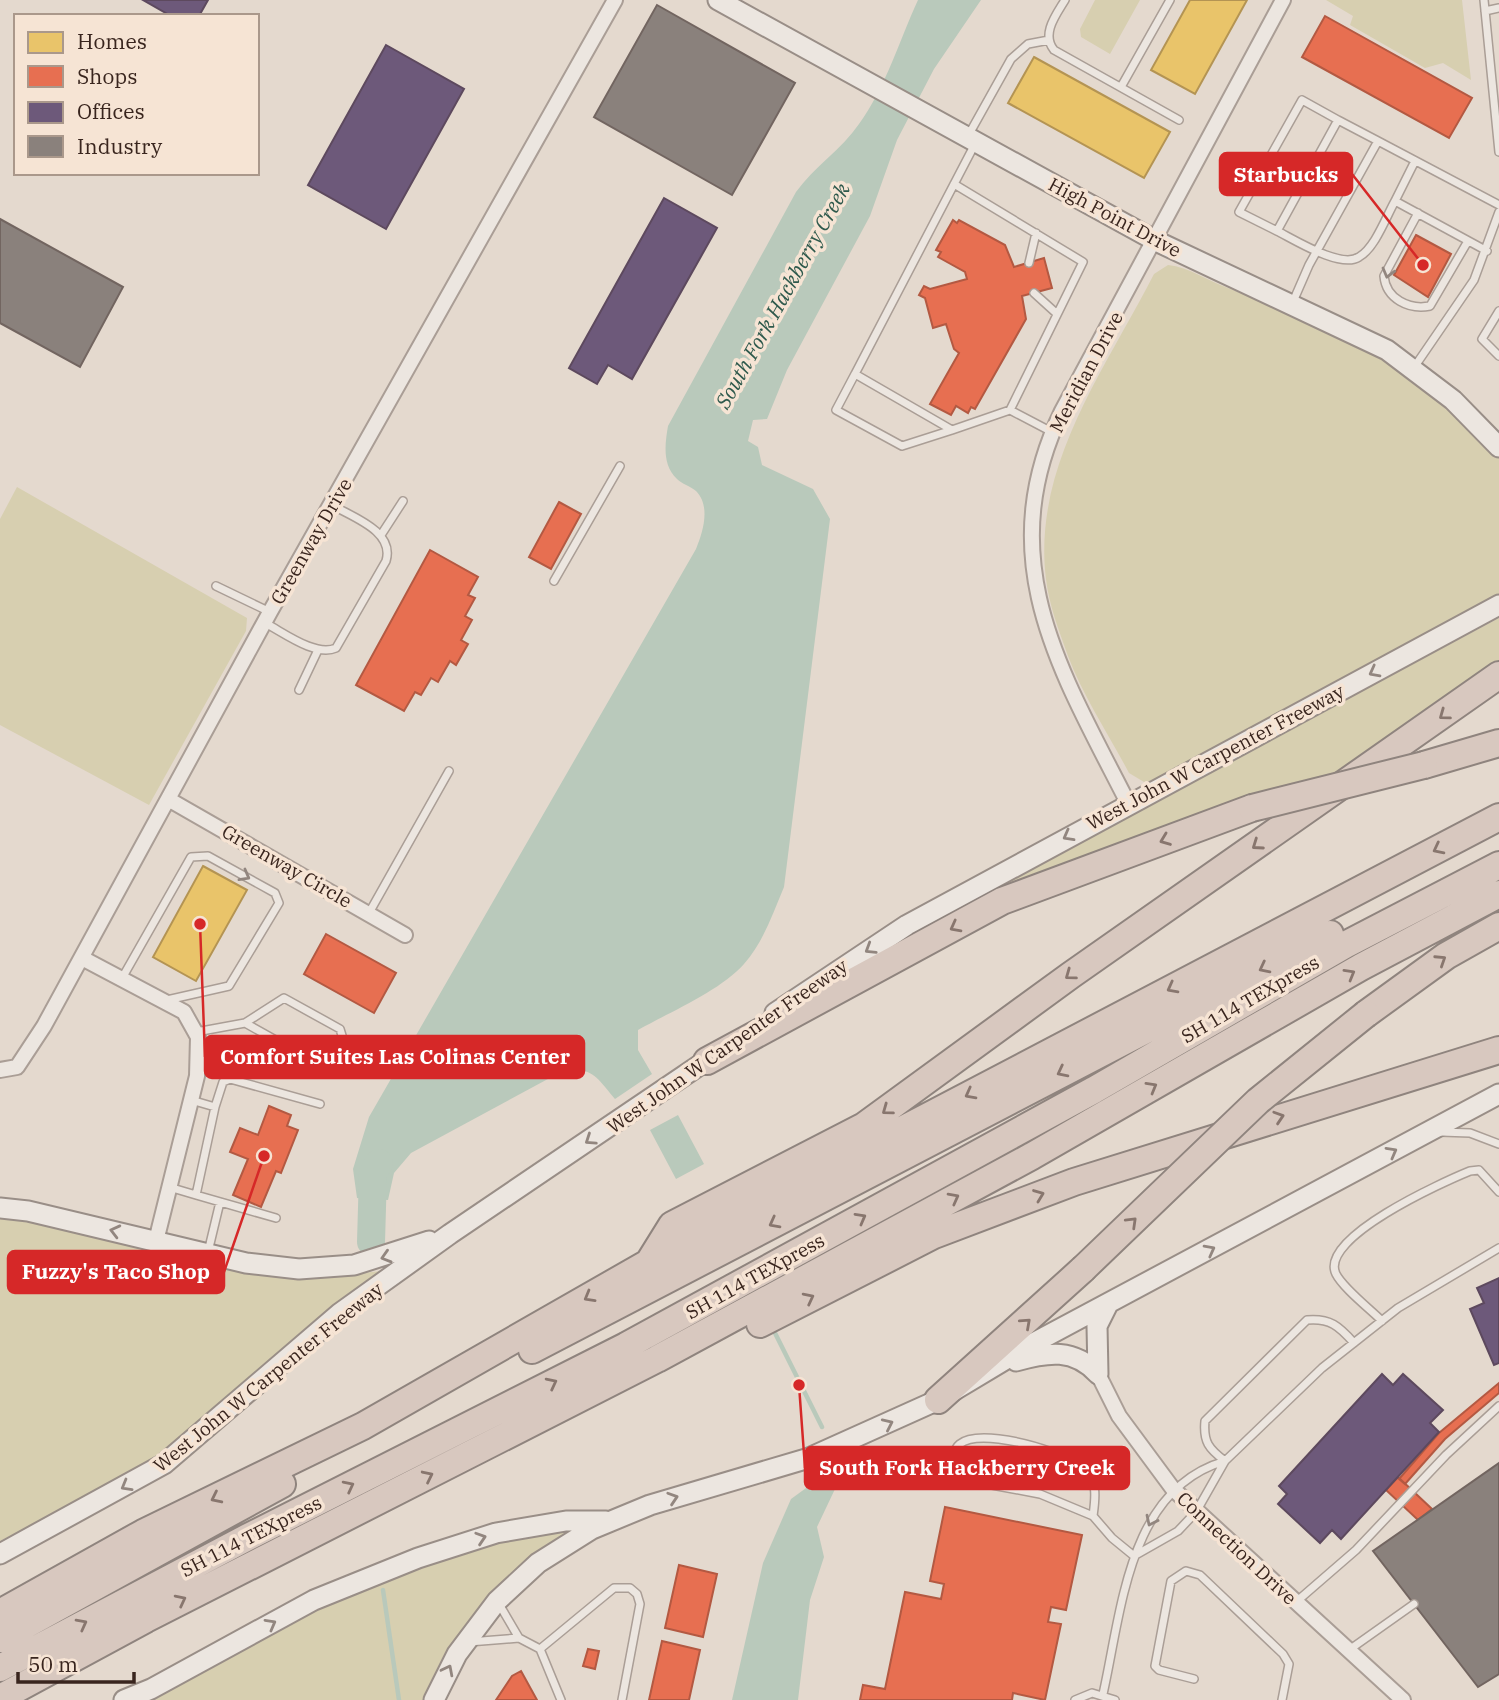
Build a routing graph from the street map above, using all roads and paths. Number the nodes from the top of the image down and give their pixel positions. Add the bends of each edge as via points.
1 (615, 0) edge
2 (718, 0) edge
3 (1065, 0) edge
4 (1170, 0) edge
5 (1283, 0) edge
6 (1484, 0) edge
7 (1499, 8) edge
8 (1485, 11) junction
9 (1049, 40) junction
10 (1121, 87) junction
11 (1180, 120) dead end
12 (1338, 120) junction
13 (972, 139) junction
14 (1378, 141) junction
15 (1499, 152) edge
16 (1415, 161) junction
17 (954, 184) junction
18 (1395, 201) junction
19 (1499, 205) edge
20 (1499, 212) edge
21 (1418, 213) junction
22 (1277, 231) junction
23 (1036, 233) junction
24 (1156, 241) junction
25 (1468, 241) junction
26 (1317, 251) junction
27 (1487, 251) junction
28 (1029, 263) dead end
29 (1034, 293) dead end
30 (1291, 306) junction
31 (1499, 311) edge
32 (1056, 313) junction
33 (1499, 356) edge
34 (1412, 369) junction
35 (855, 374) junction
36 (1010, 410) junction
37 (952, 430) junction
38 (1052, 432) junction
39 (1499, 447) edge
40 (620, 466) dead end
41 (403, 501) dead end
42 (331, 505) junction
43 (381, 535) junction
44 (554, 581) dead end
45 (216, 586) dead end
46 (1499, 605) edge
47 (268, 617) junction
48 (318, 650) junction
49 (1499, 675) edge
50 (299, 690) dead end
51 (1499, 743) edge
52 (449, 771) dead end
53 (168, 799) junction
54 (1128, 803) junction
55 (1499, 817) edge
56 (1499, 846) edge
57 (1499, 865) edge
58 (1499, 894) edge
59 (369, 913) junction
60 (1499, 926) edge
61 (405, 935) dead end
62 (82, 958) junction
63 (121, 981) junction
64 (160, 1001) junction
65 (245, 1023) junction
66 (195, 1032) junction
67 (1499, 1051) edge
68 (707, 1061) junction
69 (0, 1070) edge
70 (1499, 1094) edge
71 (191, 1100) junction
72 (320, 1104) dead end
73 (215, 1107) junction
74 (1430, 1132) junction
75 (1499, 1144) edge
76 (169, 1187) junction
77 (1499, 1192) edge
78 (196, 1195) junction
79 (220, 1202) junction
80 (0, 1208) edge
81 (276, 1218) dead end
82 (450, 1234) junction
83 (156, 1241) junction
84 (1499, 1248) edge
85 (208, 1254) junction
86 (648, 1263) junction
87 (1107, 1306) junction
88 (1382, 1321) junction
89 (1354, 1343) junction
90 (657, 1359) junction
91 (993, 1368) junction
92 (1098, 1374) junction
93 (937, 1400) junction
94 (1499, 1406) edge
95 (1225, 1461) junction
96 (1173, 1489) junction
97 (1196, 1512) junction
98 (1093, 1516) junction
99 (609, 1522) junction
100 (0, 1554) edge
101 (1134, 1556) junction
102 (497, 1601) junction
103 (1295, 1602) junction
104 (1414, 1604) dead end
105 (0, 1613) edge
106 (519, 1638) junction
107 (0, 1639) edge
108 (465, 1642) junction
109 (540, 1648) junction
110 (1349, 1651) junction
111 (77, 1655) junction
112 (0, 1668) edge
113 (1194, 1679) dead end
114 (1103, 1694) junction
115 (0, 1698) edge
116 (1396, 1698) edge
117 (18, 1700) edge
118 (124, 1700) edge
119 (434, 1700) edge
120 (561, 1700) edge
121 (622, 1700) edge
122 (1075, 1700) edge
123 (1115, 1700) edge
124 (1282, 1700) edge

1 - 42 street, Greenway Drive
2 - 13 main road, High Point Drive
3 - 9 lane via 1050,28
4 - 10 lane
5 - 24 street, Meridian Drive
6 - 8 lane
7 - 8 lane
8 - 15 lane
9 - 10 lane via 1054,50
9 - 13 lane via 1018,50 987,102
10 - 11 lane
12 - 14 lane
12 - 22 lane
12 - 22 lane via 1302,100 1239,212
13 - 17 lane
13 - 24 main road, High Point Drive
14 - 16 lane
14 - 26 lane
16 - 18 lane
16 - 19 lane
17 - 23 lane
17 - 35 lane
18 - 21 lane
18 - 26 lane via 1361,257 1350,260
20 - 27 lane
21 - 25 lane
21 -> 25 lane via 1384,276 1390,294 1399,301 1425,307 1435,302
22 - 26 lane
23 - 28 lane
23 - 32 lane via 1083,261
24 - 30 main road, High Point Drive
24 - 38 street, Meridian Drive
25 - 27 lane
26 - 30 lane
27 - 34 lane via 1461,301
29 - 32 lane
30 - 34 main road, High Point Drive via 1347,329
31 - 33 lane via 1482,339
32 - 36 lane
34 - 39 main road, High Point Drive via 1453,400
35 - 37 lane
35 - 37 lane via 836,410 902,446
36 - 37 lane
36 - 38 lane
38 - 54 street, Meridian Drive via 1031,521 1040,609 1076,698
40 - 44 lane
41 - 43 lane
42 - 43 lane
42 - 47 street, Greenway Drive
43 - 48 lane via 386,561 336,649
45 - 47 lane
46 -> 54 main road, West John W Carpenter Freeway
47 - 48 lane
47 - 53 street, Greenway Drive
48 - 50 lane
49 -> 86 highway via 1070,975 864,1126 672,1225
51 -> 68 highway, bridge via 1252,808 1002,901
52 - 59 lane
53 - 59 street, Greenway Circle
53 - 62 street, Greenway Drive
54 -> 68 main road, West John W Carpenter Freeway via 907,925
55 -> 86 highway
56 -> 107 highway, SH 114 TEXpress via 424,1406
112 -> 57 highway, SH 114 TEXpress via 626,1346 1094,1090 1345,944
90 -> 58 highway via 1032,1156 1361,967
59 - 61 street, Greenway Circle
93 -> 60 highway, bridge via 1083,1269 1258,1101 1366,1014 1446,956
62 - 63 street
62 - 69 street, Greenway Drive via 17,1067
63 - 64 street
63 -> 64 lane via 186,864 196,854 208,856 275,893 279,903 229,986
64 - 66 street via 184,1012
65 - 65 lane via 324,1067 336,1061 344,1042 340,1029 284,998
65 - 66 lane
66 - 71 street via 197,1076
90 -> 67 highway via 706,1352 934,1235 1074,1182
68 -> 82 main road, West John W Carpenter Freeway
70 - 74 main road
71 - 73 lane
71 - 76 street
72 - 73 lane via 230,1079 223,1082
73 - 78 lane
74 - 75 lane via 1470,1133
87 -> 74 main road
76 - 78 lane
76 - 83 street
77 - 88 lane via 1486,1174 1470,1171 1380,1217 1336,1253 1336,1275
78 - 79 lane
79 - 81 lane
79 - 85 lane
83 -> 80 main road
82 -> 85 main road via 384,1258 333,1269 246,1263
82 -> 100 main road, West John W Carpenter Freeway via 340,1313 164,1464
83 - 85 main road
84 - 88 lane via 1434,1284
86 -> 105 highway via 363,1426 143,1533
87 - 91 main road
87 - 92 main road via 1097,1326
88 - 89 lane
89 - 95 lane
89 - 95 lane via 1324,1318 1307,1320 1205,1421 1209,1449
111 -> 90 highway
91 - 92 main road via 1062,1352 1085,1360
91 - 93 main road
92 - 96 street, Connection Drive via 1119,1416
99 -> 93 main road via 790,1465
94 - 103 lane via 1356,1550
95 - 96 lane via 1204,1467
95 - 97 lane
96 - 97 street, Connection Drive
96 -> 101 lane via 1155,1511
97 - 101 lane via 1178,1531
97 - 103 street, Connection Drive
98 - 98 lane via 1096,1494 1086,1470 1056,1454 993,1437 972,1437 960,1444 955,1458 965,1480 1040,1494
98 - 101 lane
99 - 102 main road via 538,1563
118 -> 99 main road via 314,1600 418,1558 496,1533 566,1521
101 - 114 lane
102 - 106 lane
102 - 108 main road
103 - 110 street, Connection Drive
104 - 110 lane
106 - 108 lane
106 - 109 lane
119 -> 108 main road
109 - 120 lane
109 - 121 lane via 614,1588 630,1588 640,1604
110 - 116 street, Connection Drive
111 - 115 highway
111 - 117 highway
113 - 124 lane via 1156,1666 1171,1581 1186,1571 1200,1575 1283,1654 1289,1664
114 - 122 lane
114 - 123 lane

